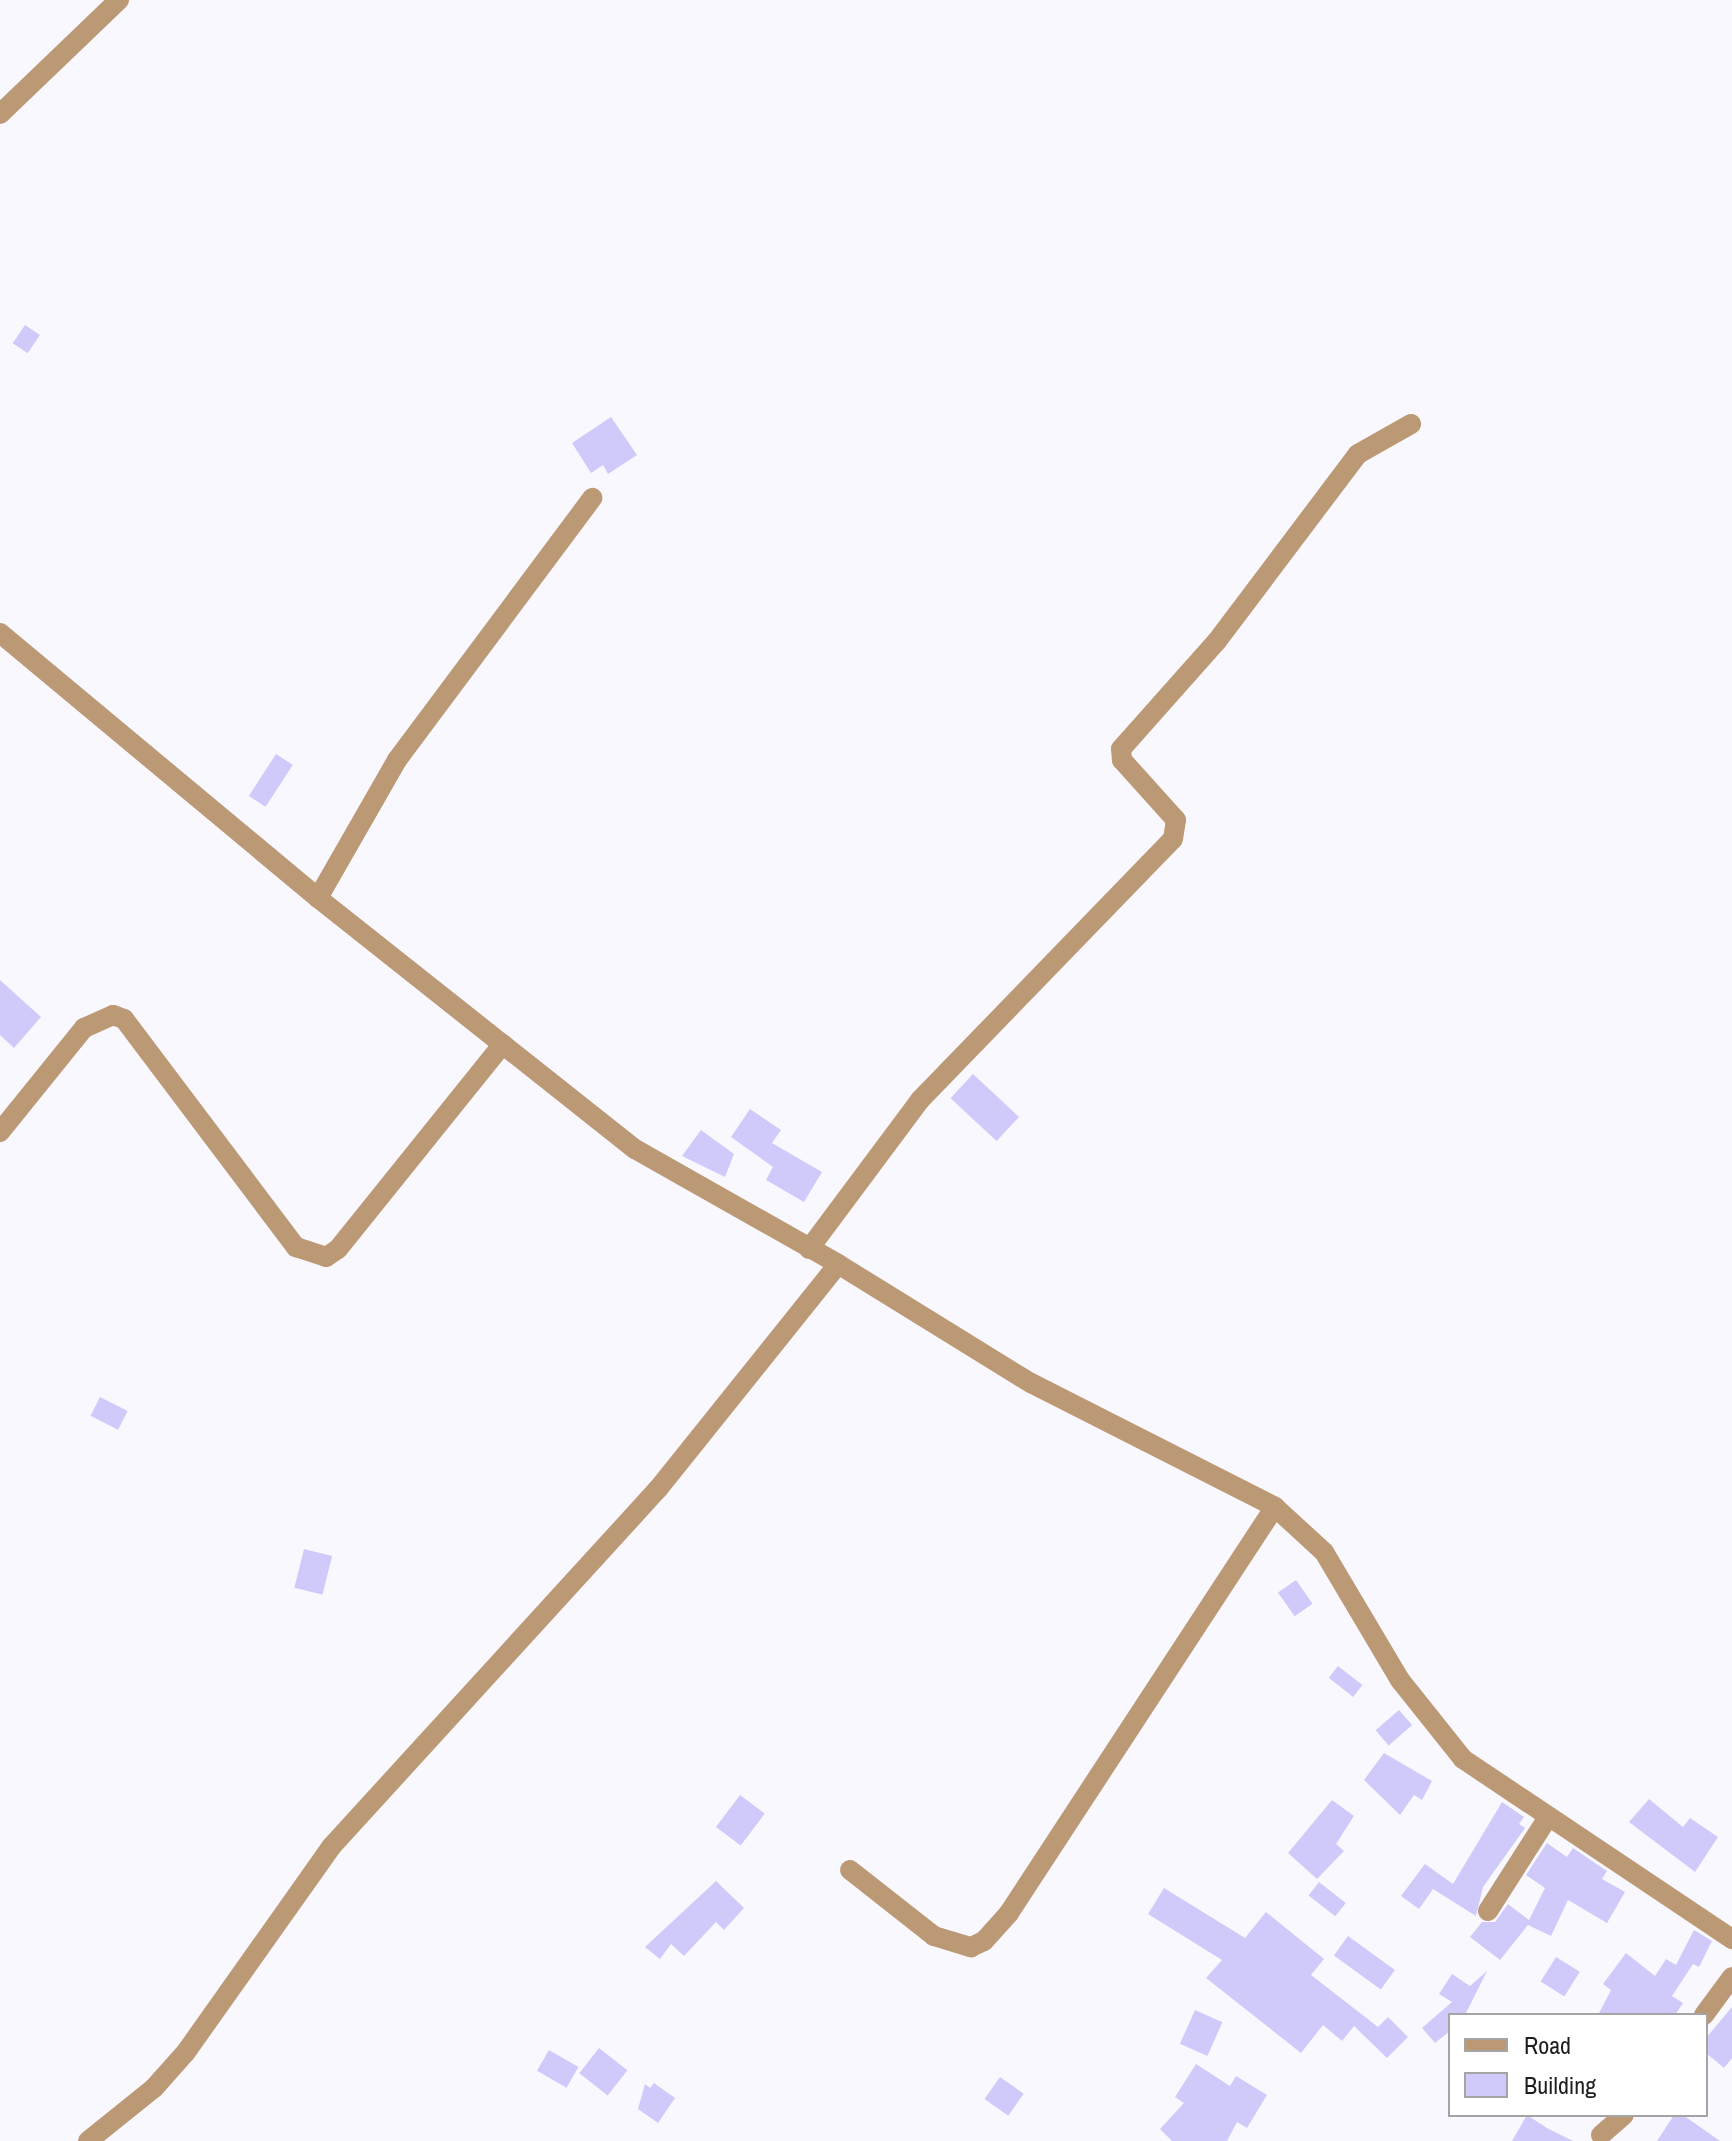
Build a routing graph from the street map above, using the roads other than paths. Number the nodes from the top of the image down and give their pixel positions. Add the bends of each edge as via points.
1 (119, 0) edge
2 (0, 114) edge
3 (1411, 424) dead end
4 (592, 498) dead end
5 (0, 633) edge
6 (318, 898) junction
7 (503, 1044) junction
8 (0, 1132) edge
9 (809, 1249) junction
10 (838, 1264) junction
11 (1275, 1507) junction
12 (1548, 1817) junction
13 (850, 1870) dead end
14 (1488, 1911) dead end
15 (1732, 1939) edge
16 (1732, 1977) edge
17 (1705, 2013) edge
18 (1622, 2117) edge
19 (1601, 2135) dead end
20 (88, 2141) edge

1 - 2 street
3 - 9 street via 1358,454 1217,641 1121,749 1122,760 1176,820 1173,839 920,1100
4 - 6 street via 397,760
5 - 6 street
6 - 7 street
7 - 8 street via 338,1249 326,1257 296,1247 124,1019 113,1015 84,1028
7 - 9 street via 635,1149
9 - 10 street
10 - 11 street via 1031,1383
10 - 20 street via 658,1489 331,1847 186,2052 154,2088
11 - 12 street via 1324,1552 1400,1680 1463,1759
11 - 13 street via 1009,1913 984,1941 971,1947 934,1936
12 - 14 street
12 - 15 street
16 - 17 street
18 - 19 street

